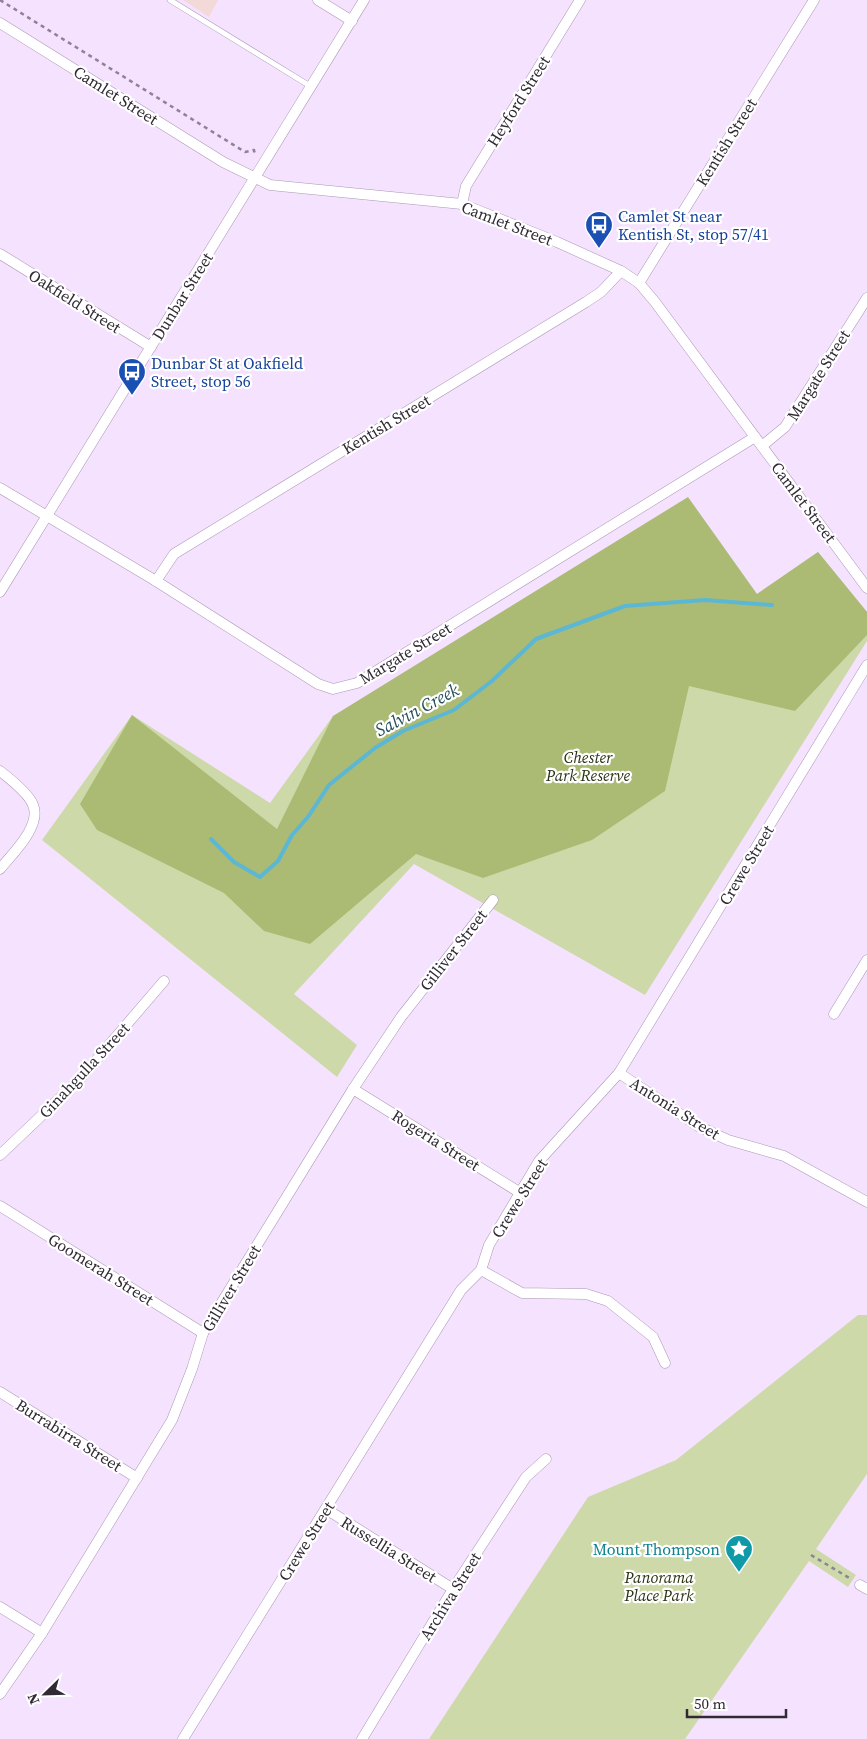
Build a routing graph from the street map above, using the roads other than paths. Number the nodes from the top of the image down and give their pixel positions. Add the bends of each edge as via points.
1 (170, 0) edge
2 (318, 0) edge
3 (364, 0) edge
4 (580, 0) edge
5 (814, 0) edge
6 (352, 21) junction
7 (0, 24) edge
8 (310, 86) junction
9 (255, 178) junction
10 (462, 204) junction
11 (0, 254) edge
12 (622, 271) junction
13 (639, 283) junction
14 (867, 298) edge
15 (151, 347) junction
16 (755, 437) junction
17 (762, 446) junction
18 (0, 488) edge
19 (46, 516) junction
20 (156, 582) junction
21 (867, 588) edge
22 (0, 592) edge
23 (867, 665) edge
24 (0, 770) edge
25 (0, 869) edge
26 (493, 900) dead end
27 (867, 960) edge
28 (164, 981) dead end
29 (834, 1014) dead end
30 (619, 1073) junction
31 (353, 1088) junction
32 (0, 1155) edge
33 (520, 1192) junction
34 (867, 1202) edge
35 (0, 1206) edge
36 (481, 1270) junction
37 (202, 1332) junction
38 (665, 1362) dead end
39 (0, 1392) edge
40 (546, 1459) dead end
41 (137, 1478) junction
42 (326, 1509) junction
43 (453, 1589) junction
44 (0, 1607) edge
45 (42, 1633) junction
46 (0, 1694) edge
47 (183, 1739) edge
48 (362, 1739) edge

1 - 8 lane
2 - 6 street
3 - 6 street, Dunbar Street
4 - 10 street, Heyford Street via 466,186
5 - 13 street, Kentish Street
6 - 8 street, Dunbar Street
7 - 9 street, Camlet Street via 223,162
8 - 9 street, Dunbar Street
9 - 10 street, Camlet Street via 270,185
9 - 15 street, Dunbar Street
10 - 12 street, Camlet Street
11 - 15 street, Oakfield Street
12 - 13 street, Camlet Street
12 - 20 street, Kentish Street via 586,302 174,554
13 - 16 street, Camlet Street
14 - 17 street, Margate Street via 785,427
15 - 19 street, Dunbar Street
16 - 17 street, Camlet Street
16 - 20 street, Margate Street via 357,683 333,688 318,684
17 - 21 street, Camlet Street
18 - 19 street, Margate Street
19 - 20 street, Margate Street
19 - 22 street, Dunbar Street
23 - 30 street, Crewe Street
24 - 25 street via 33,805 35,820
26 - 31 street, Gilliver Street via 401,1017
27 - 29 street
28 - 32 street, Ginahgulla Street via 79,1080
30 - 33 street, Crewe Street via 539,1161
30 - 34 street, Antonia Street via 698,1126 728,1140 784,1156
31 - 33 street, Rogeria Street
31 - 37 street, Gilliver Street
33 - 36 street, Crewe Street via 489,1245
35 - 37 street, Goomerah Street
36 - 38 street via 522,1293 586,1294 608,1301 653,1337
36 - 42 street, Crewe Street via 462,1290
37 - 41 street, Gilliver Street via 172,1420
39 - 41 street, Burrabirra Street
40 - 43 street, Archiva Street via 526,1477
41 - 45 street, Gilliver Street
42 - 43 street, Russellia Street
42 - 47 street, Crewe Street
43 - 48 street, Archiva Street
44 - 45 street
45 - 46 street, Gilliver Street

